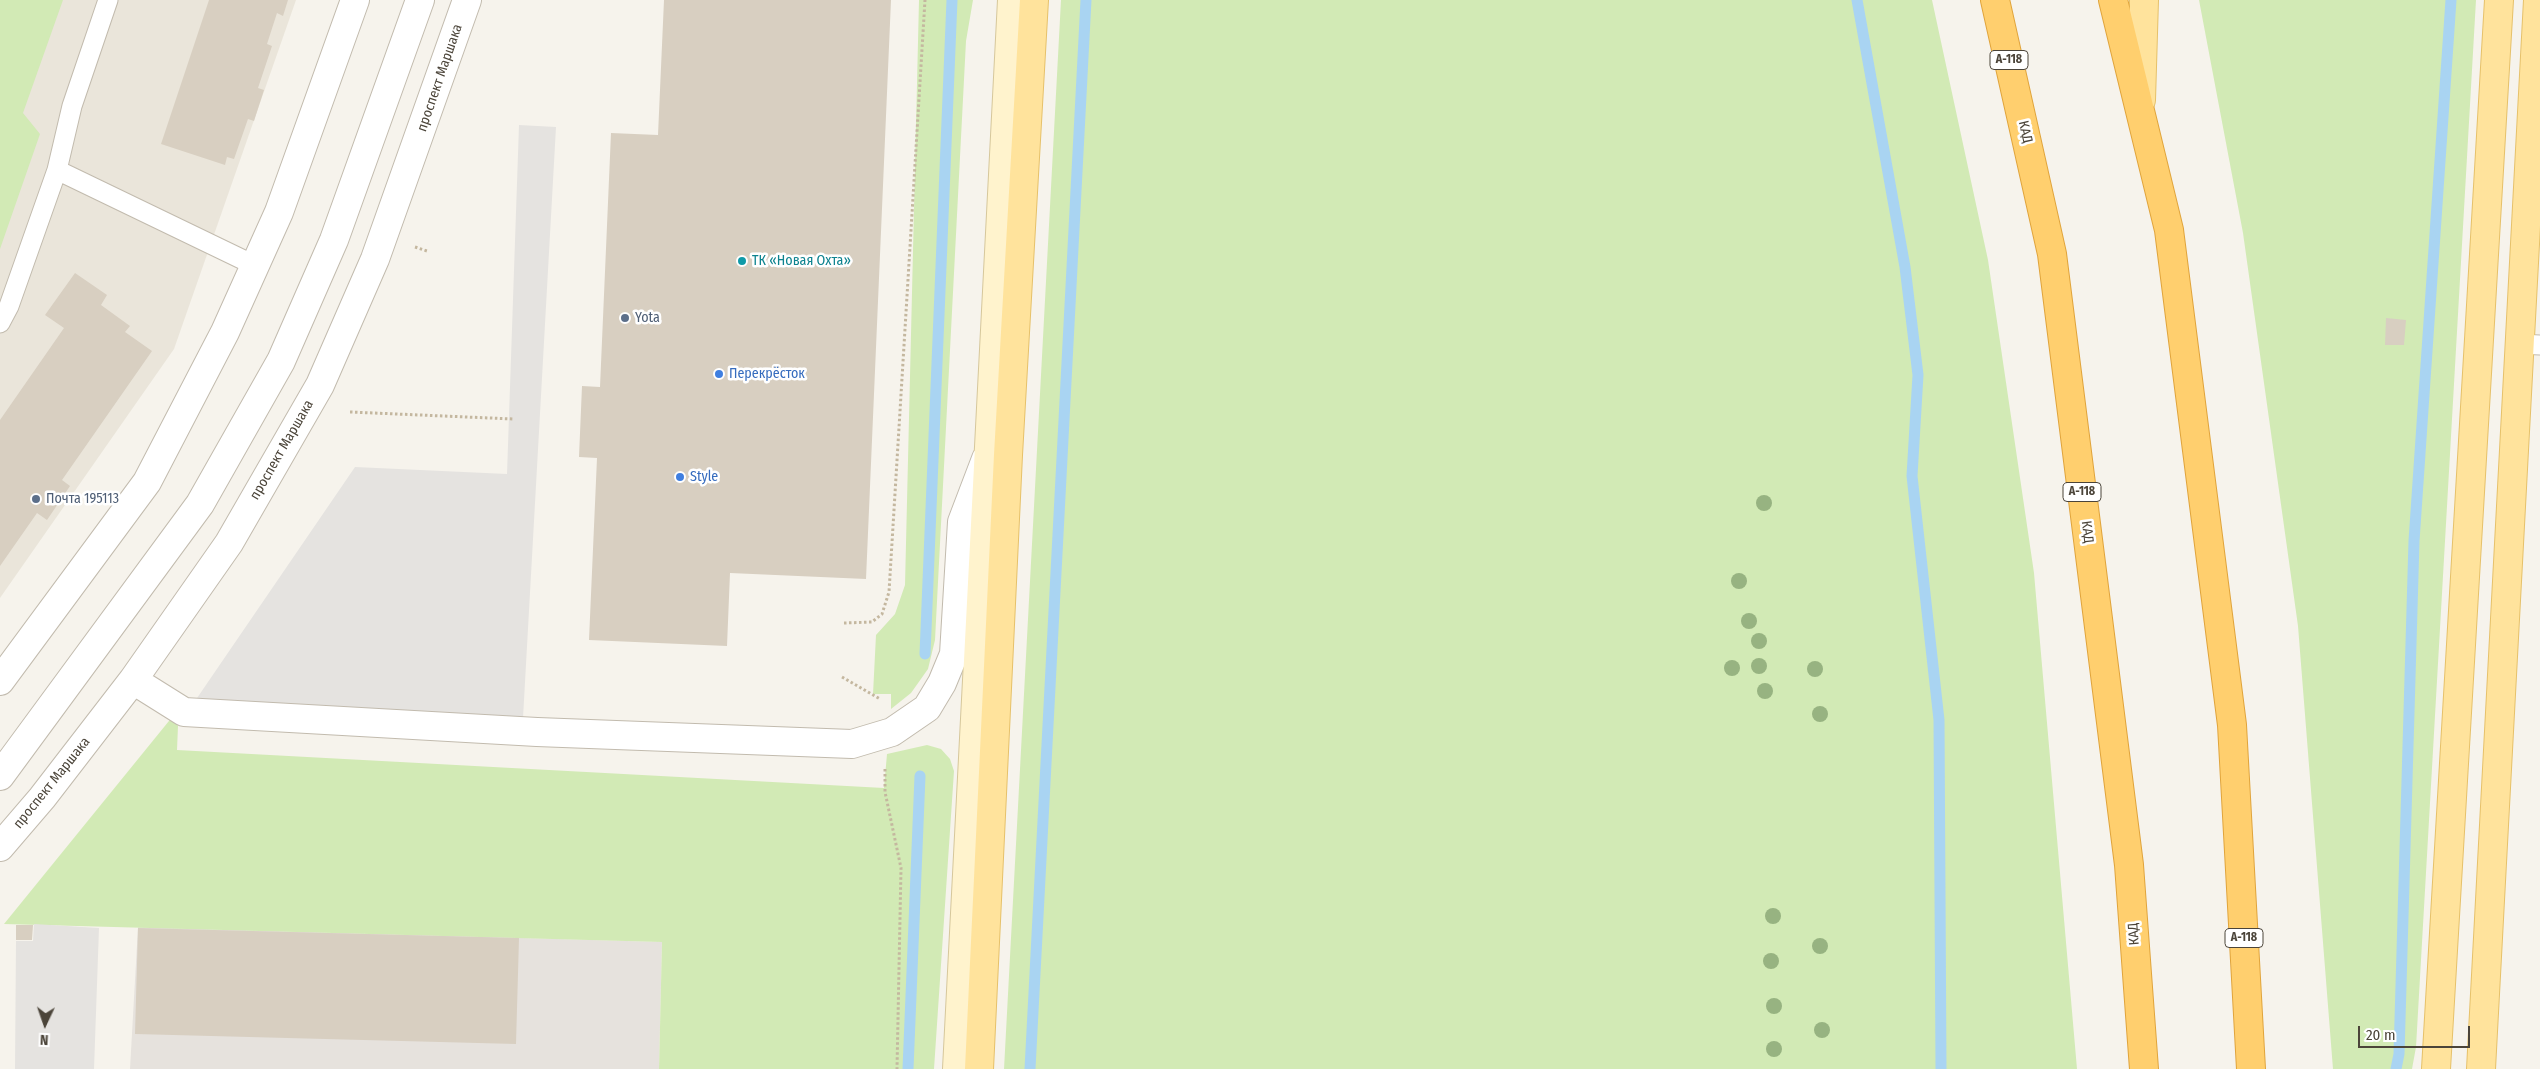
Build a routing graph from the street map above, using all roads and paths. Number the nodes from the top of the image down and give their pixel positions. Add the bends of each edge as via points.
1 (108, 0) edge
2 (355, 0) edge
3 (420, 0) edge
4 (467, 0) edge
5 (925, 0) edge
6 (1012, 0) edge
7 (1034, 0) edge
8 (1995, 0) edge
9 (2113, 0) edge
10 (2144, 0) edge
11 (2499, 0) edge
12 (2538, 0) edge
13 (2141, 114) junction
14 (57, 170) junction
15 (256, 266) junction
16 (0, 323) edge
17 (2530, 344) edge
18 (350, 412) dead end
19 (513, 418) dead end
20 (987, 456) junction
21 (844, 624) dead end
22 (133, 680) junction
23 (0, 681) edge
24 (892, 732) junction
25 (0, 776) edge
26 (0, 847) edge
27 (897, 1069) edge
28 (957, 1069) edge
29 (979, 1069) edge
30 (2144, 1069) edge
31 (2251, 1069) edge
32 (2436, 1069) edge
33 (2481, 1069) edge

1 - 14 lane via 72,106
2 - 15 street via 279,212
3 - 25 street via 334,240 281,361 200,504
4 - 22 street, проспект Маршака via 375,260 320,385 229,543
5 - 21 path via 888,592 882,614 872,622
6 - 20 main road
7 - 29 main road via 1008,455
8 - 30 highway, КАД / А-118 via 2052,254 2129,865
9 - 13 highway, А-118
10 - 13 main road
11 - 32 main road
12 - 17 main road
13 - 31 highway, А-118 via 2169,230 2232,725
14 - 15 lane
14 - 16 lane via 10,306
15 - 23 street via 147,482
17 - 33 main road
18 - 19 path
20 - 24 street via 962,522 954,654 927,708
20 - 28 main road
22 - 24 street via 184,712 538,732 852,744
22 - 26 street, проспект Маршака
24 - 27 path via 885,757 885,792 901,868

